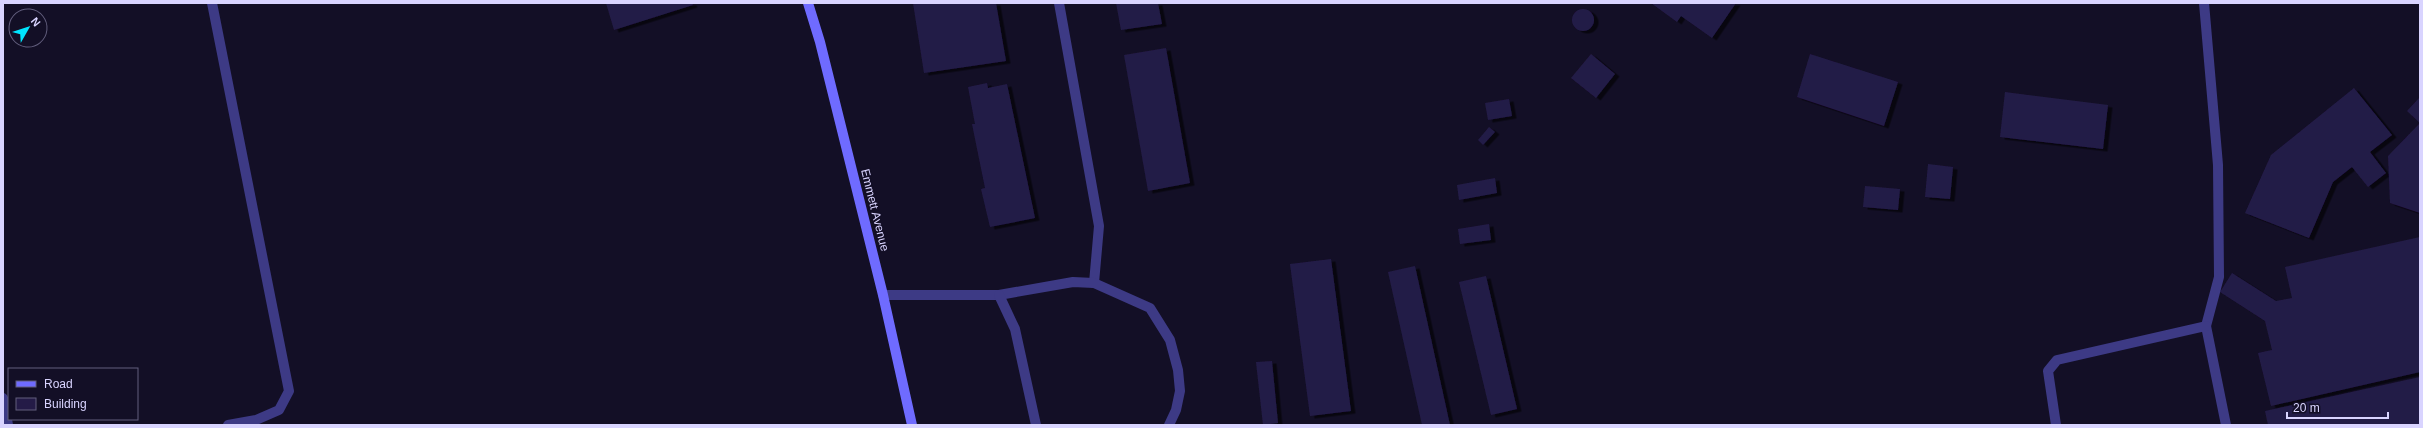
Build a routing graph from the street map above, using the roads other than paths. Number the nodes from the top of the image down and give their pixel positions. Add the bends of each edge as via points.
1 (212, 3) edge
2 (808, 3) edge
3 (1059, 3) edge
4 (2204, 3) edge
5 (1094, 283) junction
6 (883, 295) junction
7 (999, 295) junction
8 (2206, 326) junction
9 (3, 398) edge
10 (8, 425) edge
11 (228, 425) edge
12 (912, 425) edge
13 (1036, 425) edge
14 (1169, 425) edge
15 (2056, 425) edge
16 (2226, 425) edge

1 - 11 lane via 289,391 279,410 256,420
2 - 6 street, Emmett Avenue
3 - 5 lane via 1100,226
4 - 8 lane via 2218,165 2219,277
5 - 7 lane via 1073,282
5 - 14 lane via 1150,308 1170,340 1178,370 1180,391 1176,410
6 - 7 lane
6 - 12 street, Emmett Avenue
7 - 13 lane via 1015,329
8 - 15 lane via 2057,360 2048,371
8 - 16 lane
9 - 10 lane

